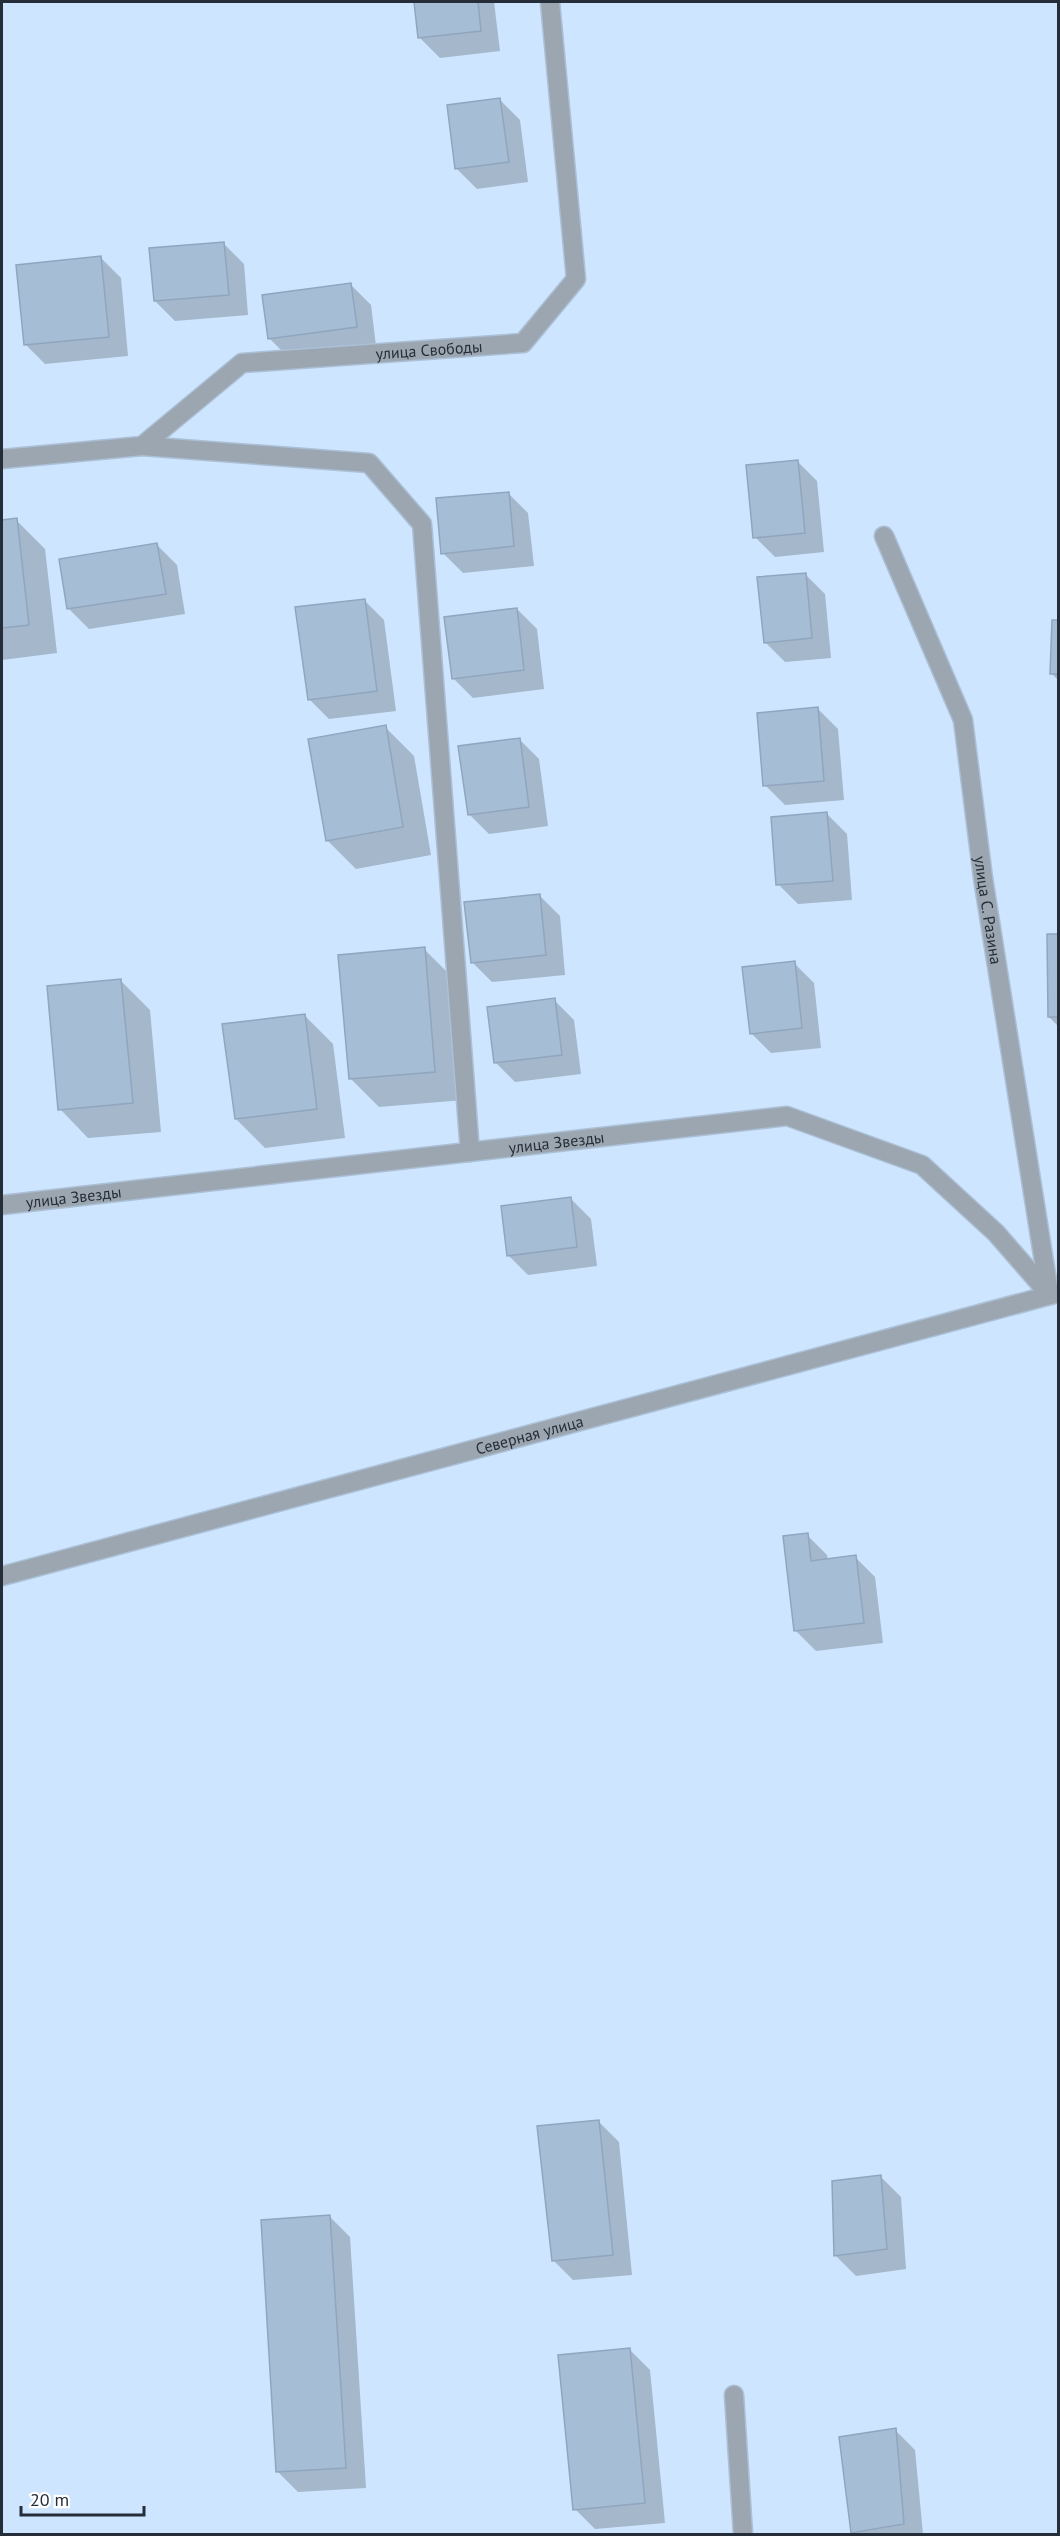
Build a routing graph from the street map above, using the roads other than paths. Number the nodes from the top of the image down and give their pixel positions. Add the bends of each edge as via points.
1 (550, 2) edge
2 (142, 446) junction
3 (2, 459) edge
4 (884, 536) dead end
5 (470, 1152) junction
6 (2, 1205) edge
7 (1054, 1294) edge
8 (2, 1576) edge
9 (734, 2395) dead end
10 (743, 2535) edge

1 - 2 street, улица Свободы via 576,279 523,343 242,363
2 - 3 street
2 - 5 street via 369,463 422,524
4 - 7 street, улица С. Разина via 963,720 983,878
5 - 6 street, улица Звезды
5 - 7 street, улица Звезды via 787,1116 922,1165 996,1233
7 - 8 street, Северная улица
9 - 10 street

